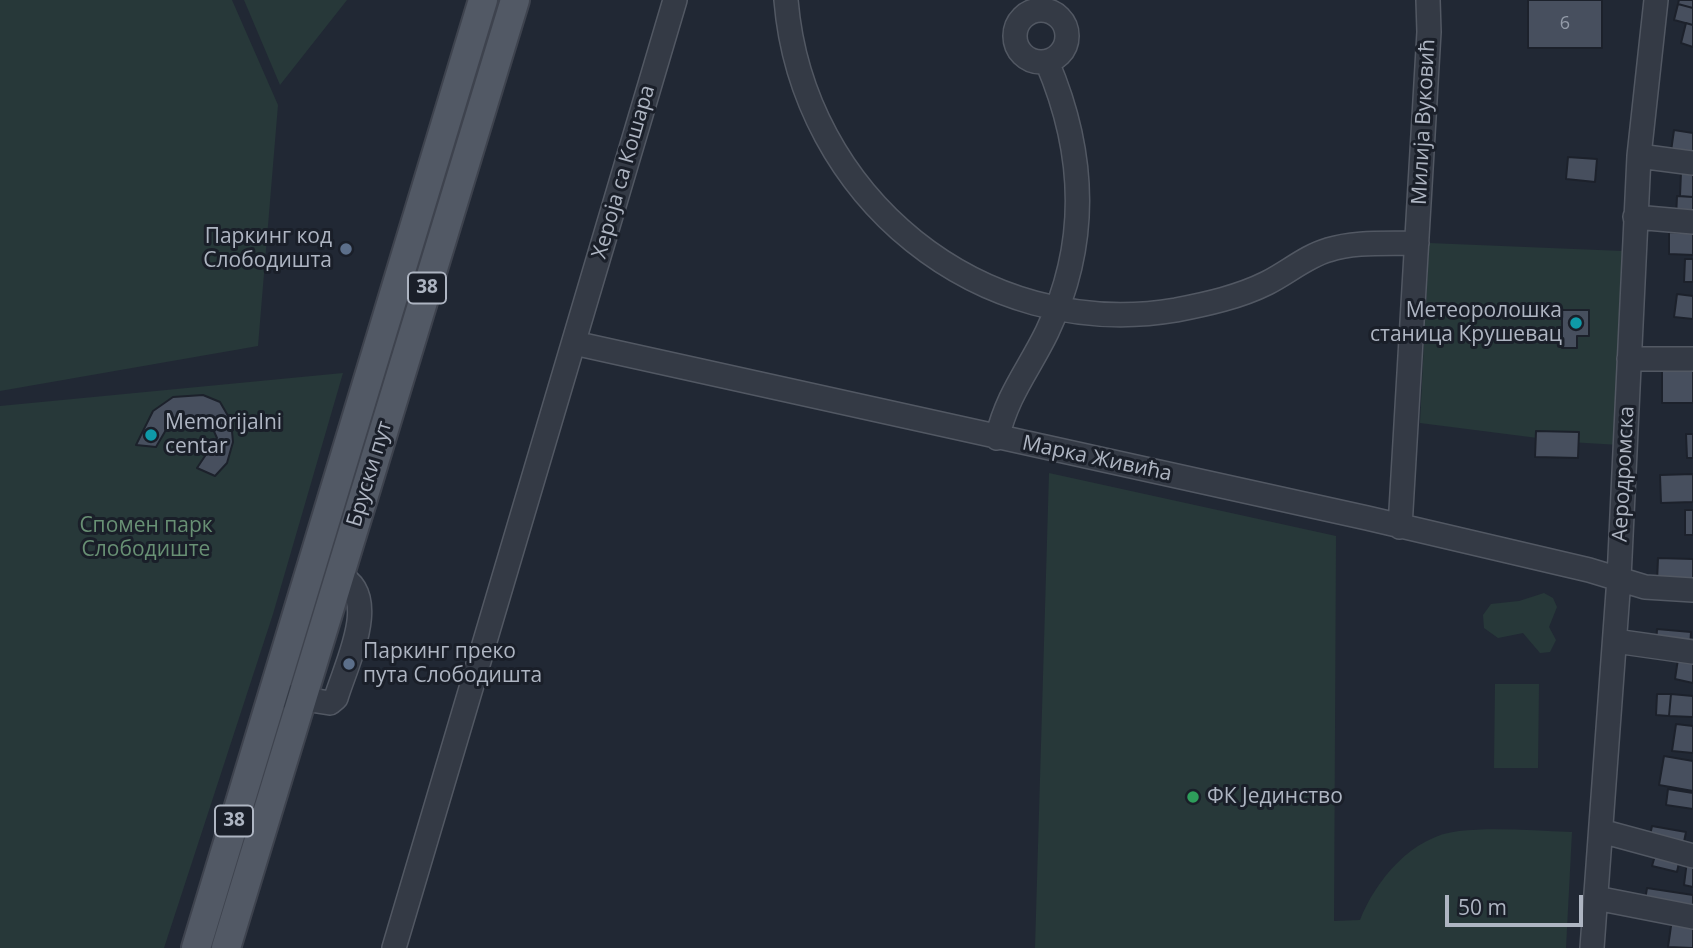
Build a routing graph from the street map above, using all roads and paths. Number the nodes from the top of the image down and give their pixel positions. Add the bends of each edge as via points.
1 (483, 0) edge
2 (515, 0) edge
3 (675, 0) edge
4 (786, 0) edge
5 (1428, 0) edge
6 (1656, 0) edge
7 (1041, 5) edge
8 (1047, 62) junction
9 (1639, 156) junction
10 (1693, 163) edge
11 (1635, 217) junction
12 (1693, 222) edge
13 (1417, 243) junction
14 (1056, 309) junction
15 (573, 343) junction
16 (1629, 359) junction
17 (1693, 359) edge
18 (998, 438) junction
19 (1400, 527) junction
20 (1619, 579) junction
21 (1693, 590) edge
22 (1615, 641) junction
23 (1693, 652) edge
24 (272, 693) junction
25 (300, 699) junction
26 (1601, 831) junction
27 (1693, 856) edge
28 (1596, 898) junction
29 (1693, 917) edge
30 (196, 948) edge
31 (226, 948) edge
32 (394, 948) edge
33 (1592, 948) edge

1 - 24 main road, Бруски пут / 38
2 - 25 main road, Бруски пут / 38
3 - 15 street, Хероја са Кошара
4 - 14 street via 796,61 818,124 847,173 894,227 971,279
5 - 13 street, Милија Вуковић
6 - 9 street, Аеродромска
7 - 8 street via 1058,15 1067,29 1066,46
7 - 8 street via 1018,22 1014,39 1023,55
8 - 14 street via 1061,94 1078,167 1075,238
9 - 10 street
9 - 11 street, Аеродромска
11 - 12 street
11 - 16 street, Аеродромска
13 - 14 street via 1354,244 1326,250 1266,284 1174,310 1120,314
13 - 19 street, Милија Вуковић
14 - 18 street via 1013,390
15 - 18 street, Марка Живића
15 - 32 street, Хероја са Кошара
16 - 17 street
16 - 20 street, Аеродромска
18 - 19 street, Марка Живића
19 - 20 street, Марка Живића
20 - 21 street, Марка Живића via 1645,587
20 - 22 street, Аеродромска
22 - 23 street
22 - 26 street, Аеродромска
24 - 25 street
24 - 30 main road, Бруски пут / 38
25 - 31 main road, Бруски пут / 38
26 - 27 street
26 - 28 street, Аеродромска
28 - 29 street
28 - 33 street, Аеродромска

